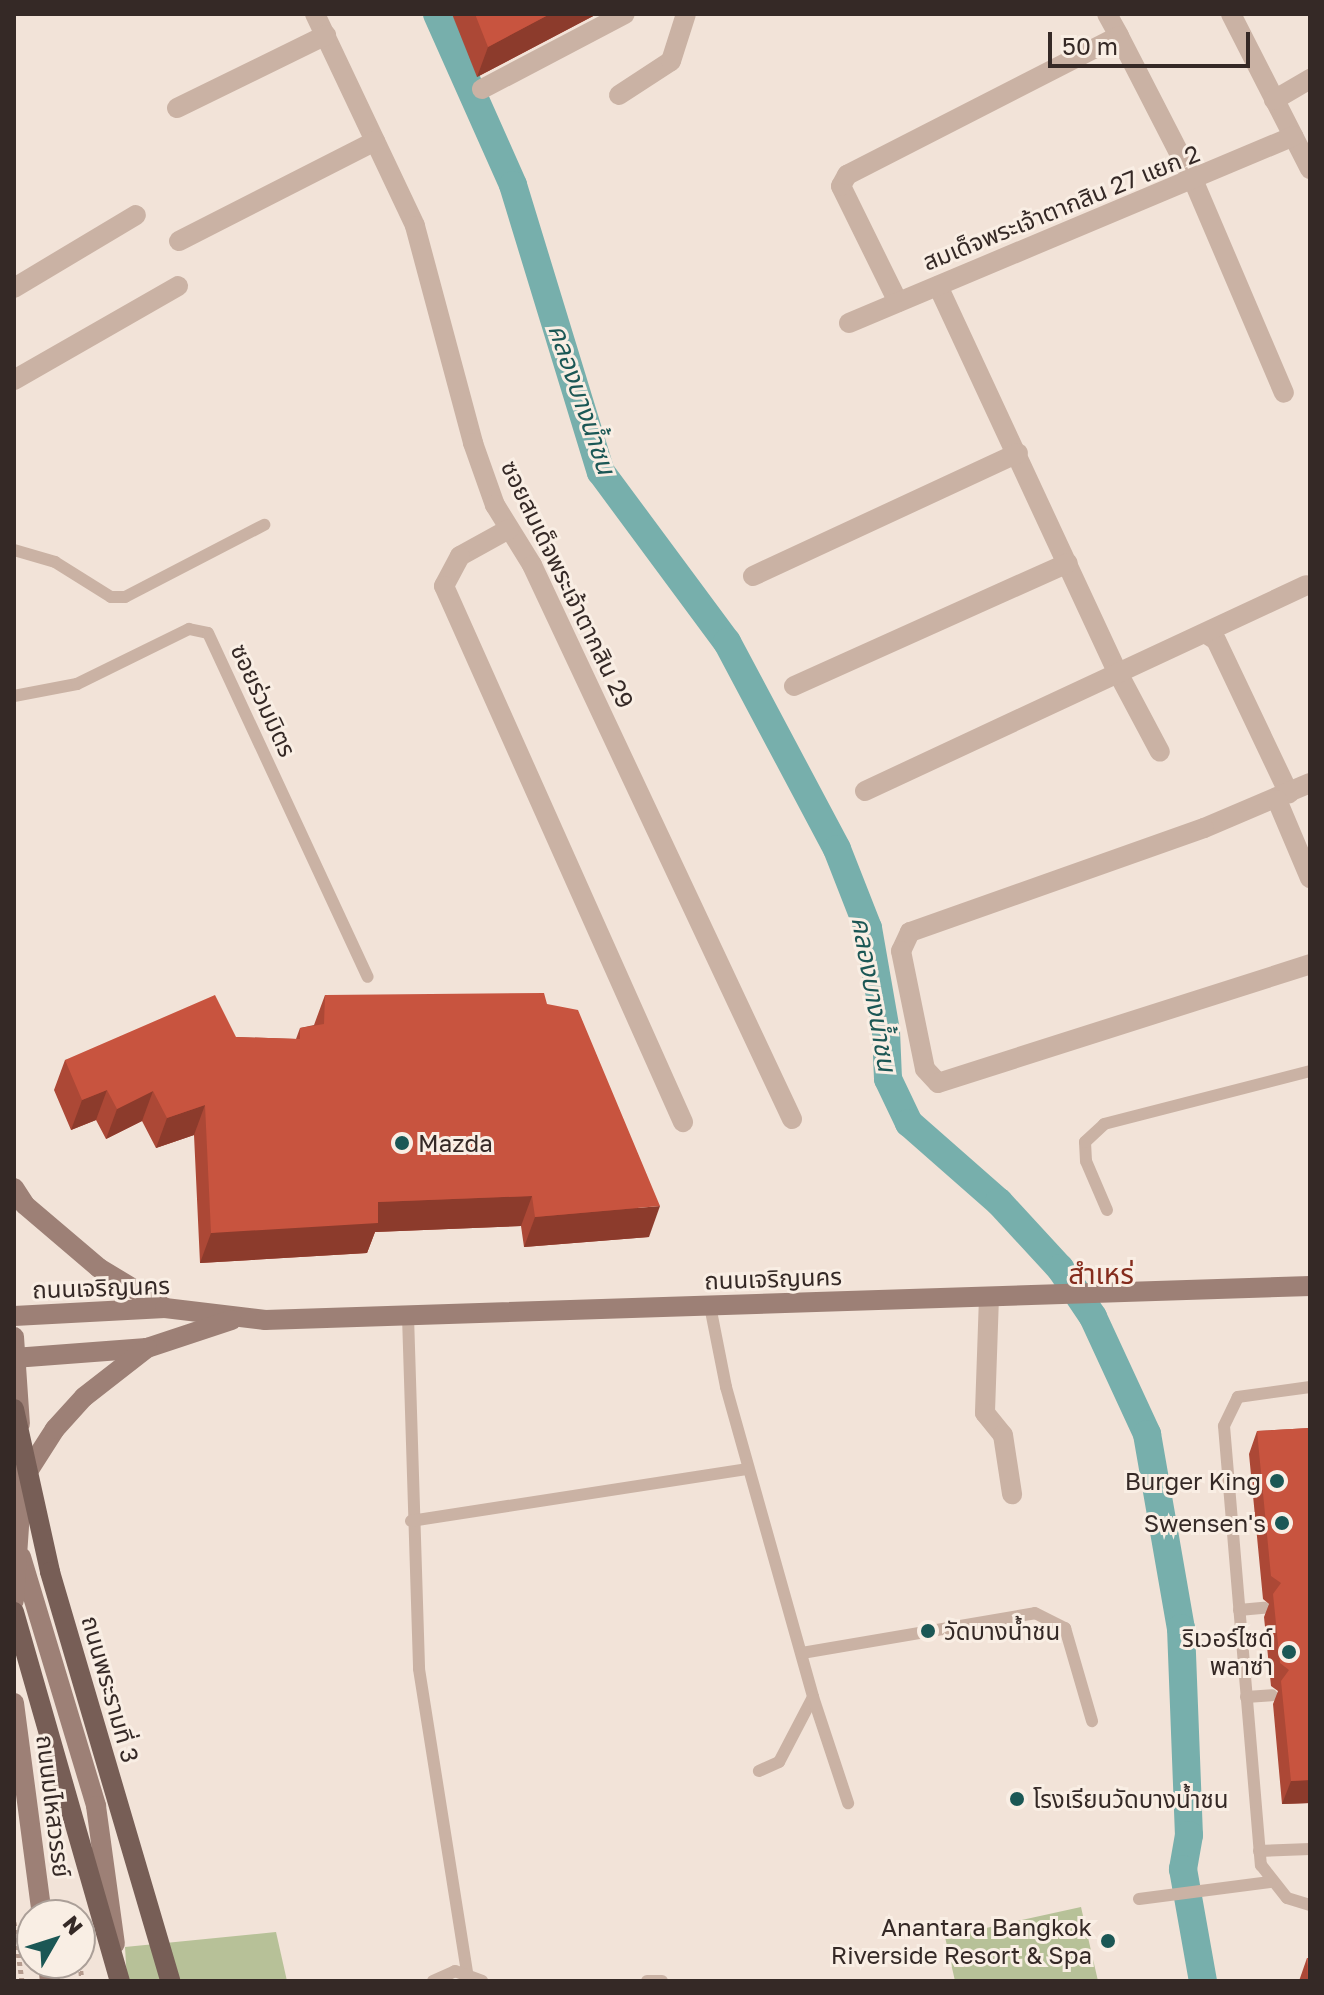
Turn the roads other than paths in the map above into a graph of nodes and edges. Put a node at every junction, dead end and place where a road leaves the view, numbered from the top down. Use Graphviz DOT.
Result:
graph roads {
  1 [pos="315,14"];
  2 [pos="625,14"];
  3 [pos="686,14"];
  4 [pos="1107,14"];
  5 [pos="1231,14"];
  6 [pos="326,35"];
  7 [pos="1119,36"];
  8 [pos="1310,79"];
  9 [pos="482,89"];
  10 [pos="619,95"];
  11 [pos="1274,100"];
  12 [pos="177,108"];
  13 [pos="1293,136"];
  14 [pos="375,141"];
  15 [pos="1310,169"];
  16 [pos="1194,182"];
  17 [pos="136,215"];
  18 [pos="179,241"];
  19 [pos="178,286"];
  20 [pos="938,286"];
  21 [pos="14,288"];
  22 [pos="898,302"];
  23 [pos="849,323"];
  24 [pos="14,380"];
  25 [pos="1284,393"];
  26 [pos="1018,453"];
  27 [pos="264,525"];
  28 [pos="509,529"];
  29 [pos="14,550"];
  30 [pos="1068,563"];
  31 [pos="753,576"];
  32 [pos="1306,585"];
  33 [pos="1208,635"];
  34 [pos="1118,673"];
  35 [pos="794,686"];
  36 [pos="14,696"];
  37 [pos="1160,752"];
  38 [pos="1310,783"];
  39 [pos="865,791"];
  40 [pos="1283,797"];
  41 [pos="1310,878"];
  42 [pos="1310,964"];
  43 [pos="368,977"];
  44 [pos="1310,1071"];
  45 [pos="792,1119"];
  46 [pos="683,1122"];
  47 [pos="14,1188"];
  48 [pos="1107,1210"];
  49 [pos="1310,1286"];
  50 [pos="998,1297"];
  51 [pos="710,1306"];
  52 [pos="165,1308"];
  53 [pos="14,1316"];
  54 [pos="408,1316"];
  55 [pos="238,1318"];
  56 [pos="14,1337"];
  57 [pos="147,1348"];
  58 [pos="14,1358"];
  59 [pos="1310,1387"];
  60 [pos="14,1409"];
  61 [pos="748,1469"];
  62 [pos="23,1479"];
  63 [pos="1012,1494"];
  64 [pos="411,1521"];
  65 [pos="21,1557"];
  66 [pos="14,1600"];
  67 [pos="1264,1608"];
  68 [pos="1239,1610"];
  69 [pos="14,1612"];
  70 [pos="802,1653"];
  71 [pos="1272,1695"];
  72 [pos="813,1697"];
  73 [pos="1246,1697"];
  74 [pos="14,1703"];
  75 [pos="1092,1721"];
  76 [pos="759,1771"];
  77 [pos="848,1803"];
  78 [pos="1310,1849"];
  79 [pos="1259,1851"];
  80 [pos="1270,1882"];
  81 [pos="40,1899"];
  82 [pos="1139,1899"];
  83 [pos="1310,1905"];
  84 [pos="467,1972"];
  85 [pos="118,1981"];
  86 [pos="170,1981"];
  87 [pos="433,1981"];
  88 [pos="482,1981"];
  89 [pos="647,1981"];
  90 [pos="662,1981"];
  1 -- 6 [label="street, ซอยสมเด็จพระเจ้าตากสิน 29"];
  2 -- 9 [label="street"];
  3 -- 10 [label="street"];
  4 -- 7 [label="street"];
  5 -- 11 [label="street"];
  6 -- 12 [label="street"];
  6 -- 14 [label="street, ซอยสมเด็จพระเจ้าตากสิน 29"];
  7 -- 16 [label="street"];
  7 -- 22 [label="street"];
  8 -- 11 [label="street"];
  11 -- 13 [label="street"];
  13 -- 15 [label="street"];
  13 -- 16 [label="street, สมเด็จพระเจ้าตากสิน 27 แยก 2"];
  14 -- 18 [label="street"];
  14 -- 28 [label="street, ซอยสมเด็จพระเจ้าตากสิน 29"];
  16 -- 20 [label="street, สมเด็จพระเจ้าตากสิน 27 แยก 2"];
  16 -- 25 [label="street"];
  17 -- 21 [label="street"];
  19 -- 24 [label="street"];
  20 -- 22 [label="street, สมเด็จพระเจ้าตากสิน 27 แยก 2"];
  20 -- 26 [label="street"];
  22 -- 23 [label="street, สมเด็จพระเจ้าตากสิน 27 แยก 2"];
  26 -- 30 [label="street"];
  26 -- 31 [label="street"];
  27 -- 29 [label="lane"];
  28 -- 45 [label="street, ซอยสมเด็จพระเจ้าตากสิน 29"];
  28 -- 46 [label="street"];
  30 -- 34 [label="street"];
  30 -- 35 [label="street"];
  32 -- 33 [label="street"];
  33 -- 34 [label="street"];
  33 -- 40 [label="street"];
  34 -- 37 [label="street"];
  34 -- 39 [label="street"];
  36 -- 43 [label="lane, ซอยร่วมมิตร"];
  38 -- 40 [label="street"];
  40 -- 41 [label="street"];
  40 -- 42 [label="street"];
  44 -- 48 [label="lane"];
  47 -- 52 [label="main road"];
  49 -- 50 [label="main road, ถนนเจริญนคร"];
  50 -- 51 [label="main road, ถนนเจริญนคร"];
  50 -- 63 [label="street"];
  51 -- 54 [label="main road, ถนนเจริญนคร"];
  51 -- 61 [label="lane"];
  52 -- 53 [label="main road, ถนนเจริญนคร"];
  52 -- 55 [label="main road, ถนนเจริญนคร"];
  54 -- 55 [label="main road, ถนนเจริญนคร"];
  54 -- 64 [label="lane"];
  55 -- 57 [label="main road, ถนนเจริญนคร"];
  56 -- 58 [label="main road"];
  57 -- 58 [label="main road, ถนนเจริญนคร"];
  57 -- 62 [label="main road"];
  58 -- 62 [label="main road"];
  59 -- 68 [label="lane"];
  60 -- 86 [label="main road, ถนนพระรามที่ 3, bridge"];
  61 -- 64 [label="lane"];
  61 -- 70 [label="lane"];
  62 -- 65 [label="main road"];
  64 -- 84 [label="lane"];
  65 -- 66 [label="main road"];
  65 -- 85 [label="main road"];
  67 -- 68 [label="lane"];
  68 -- 73 [label="lane"];
  69 -- 85 [label="main road, bridge"];
  70 -- 72 [label="lane"];
  70 -- 75 [label="lane"];
  71 -- 73 [label="lane"];
  72 -- 76 [label="lane"];
  72 -- 77 [label="lane"];
  73 -- 79 [label="lane"];
  74 -- 81 [label="main road, ถนนมไหสวรรย์"];
  78 -- 79 [label="lane"];
  79 -- 80 [label="lane"];
  80 -- 82 [label="lane"];
  80 -- 83 [label="lane"];
  84 -- 87 [label="lane"];
  84 -- 88 [label="lane"];
  89 -- 90 [label="lane"];
}
